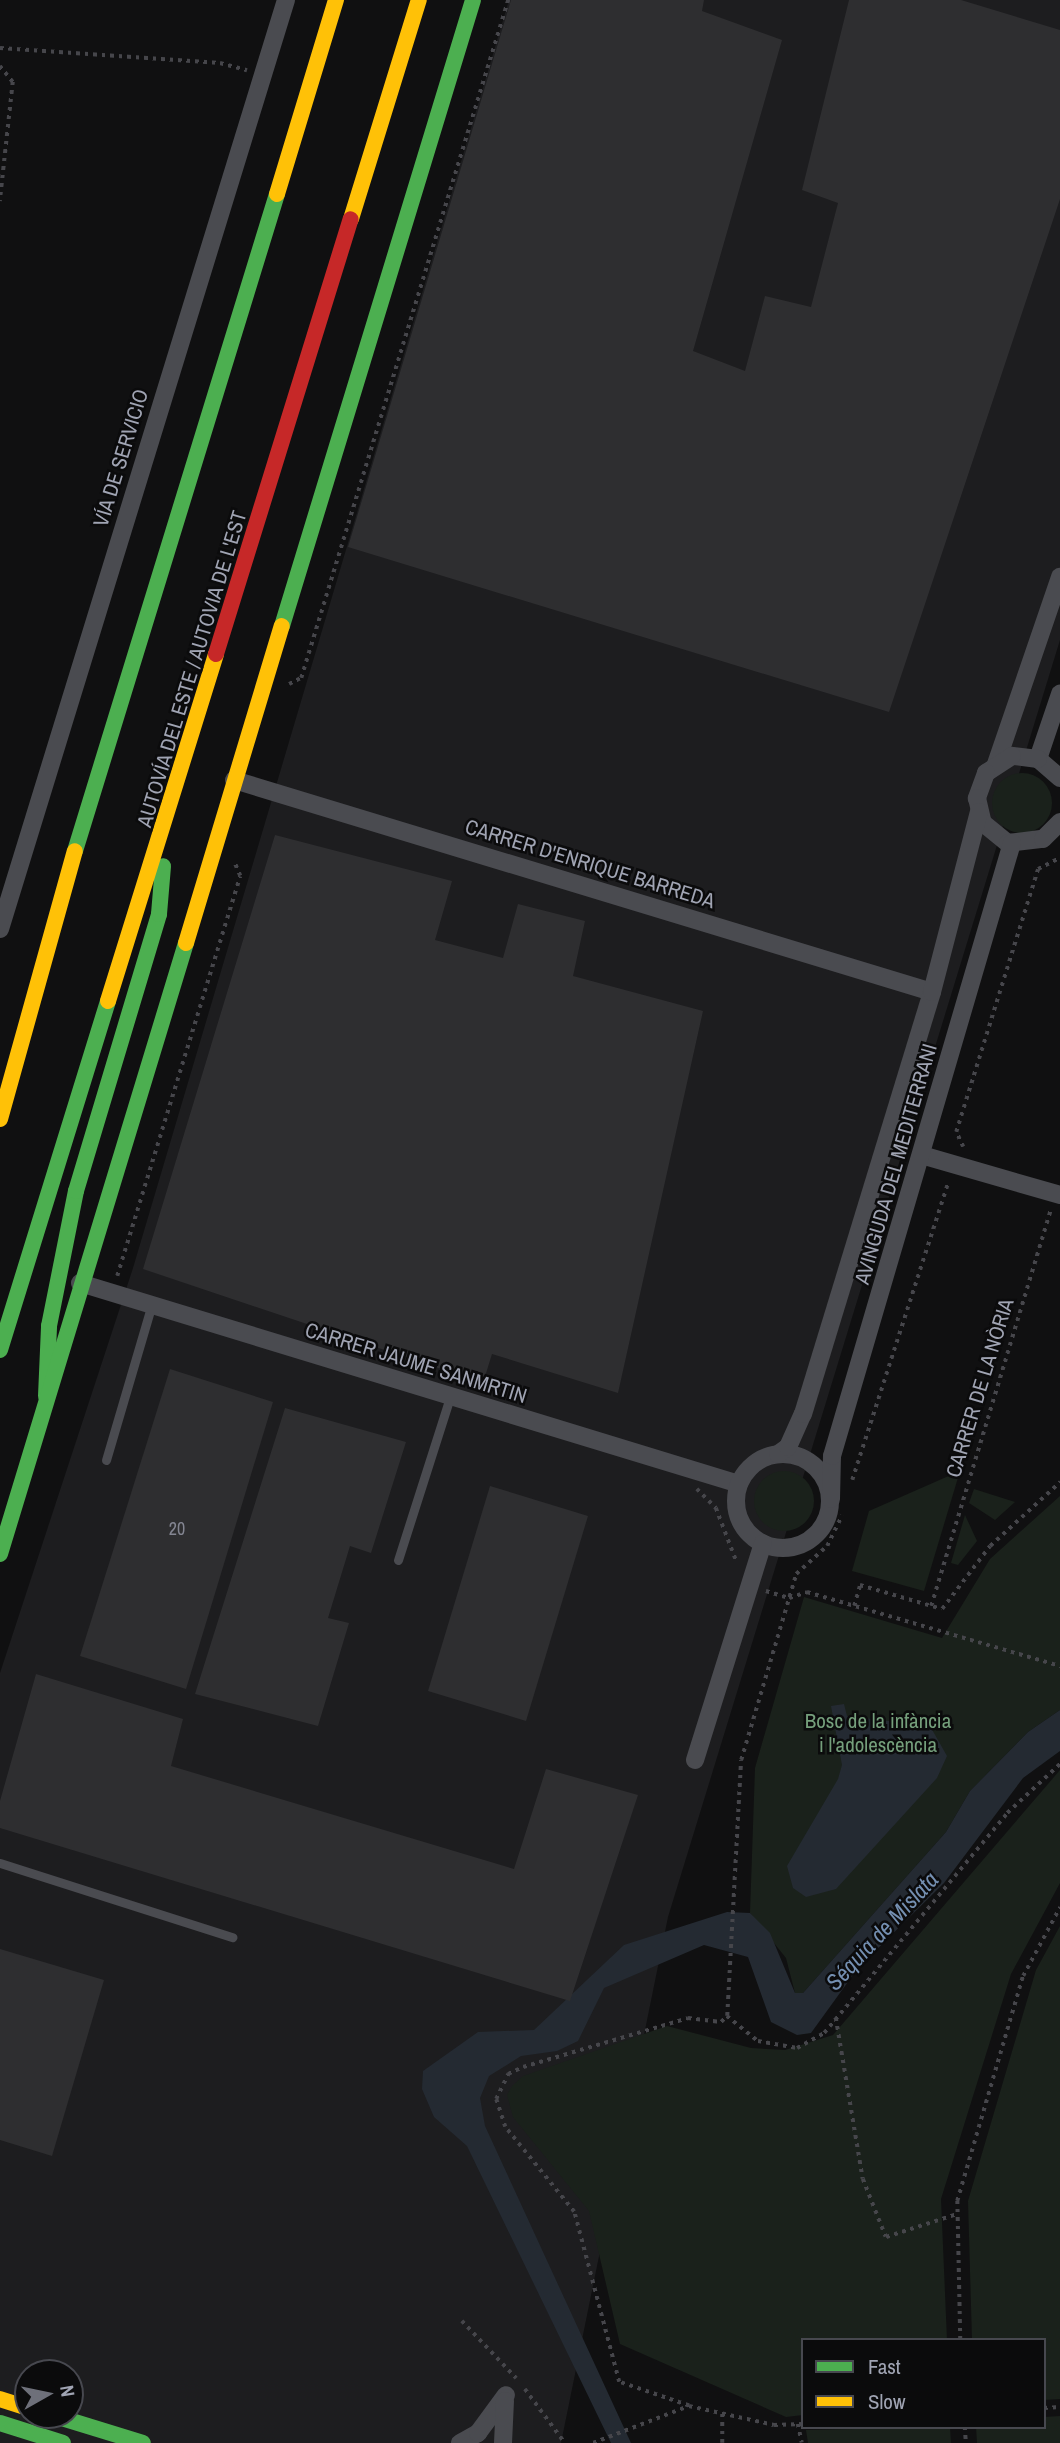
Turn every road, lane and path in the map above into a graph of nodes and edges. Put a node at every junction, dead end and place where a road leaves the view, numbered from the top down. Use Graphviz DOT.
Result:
graph roads {
  1 [pos="285,0"];
  2 [pos="336,0"];
  3 [pos="419,0"];
  4 [pos="473,0"];
  5 [pos="508,0"];
  6 [pos="0,48"];
  7 [pos="0,66"];
  8 [pos="262,74"];
  9 [pos="0,201"];
  10 [pos="1060,578"];
  11 [pos="1060,694"];
  12 [pos="286,696"];
  13 [pos="1038,759"];
  14 [pos="996,764"];
  15 [pos="1060,778"];
  16 [pos="234,780"];
  17 [pos="979,812"];
  18 [pos="1060,822"];
  19 [pos="167,824"];
  20 [pos="1012,843"];
  21 [pos="237,853"];
  22 [pos="1060,858"];
  23 [pos="0,929"];
  24 [pos="932,992"];
  25 [pos="19,1036"];
  26 [pos="0,1062"];
  27 [pos="0,1118"];
  28 [pos="925,1156"];
  29 [pos="958,1166"];
  30 [pos="1058,1195"];
  31 [pos="80,1283"];
  32 [pos="112,1292"];
  33 [pos="152,1304"];
  34 [pos="0,1349"];
  35 [pos="46,1396"];
  36 [pos="450,1397"];
  37 [pos="778,1454"];
  38 [pos="106,1460"];
  39 [pos="702,1474"];
  40 [pos="1060,1482"];
  41 [pos="739,1483"];
  42 [pos="849,1489"];
  43 [pos="836,1505"];
  44 [pos="763,1543"];
  45 [pos="0,1554"];
  46 [pos="398,1560"];
  47 [pos="750,1586"];
  48 [pos="789,1598"];
  49 [pos="854,1606"];
  50 [pos="931,1606"];
  51 [pos="1060,1666"];
  52 [pos="695,1760"];
  53 [pos="1060,1764"];
  54 [pos="0,1863"];
  55 [pos="1060,1908"];
  56 [pos="232,1937"];
  57 [pos="727,2016"];
  58 [pos="836,2018"];
  59 [pos="957,2214"];
  60 [pos="960,2338"];
  61 [pos="690,2406"];
  62 [pos="722,2413"];
  63 [pos="0,2423"];
  64 [pos="801,2424"];
  65 [pos="84,2425"];
  66 [pos="63,2443"];
  67 [pos="143,2443"];
  68 [pos="460,2443"];
  69 [pos="503,2443"];
  70 [pos="593,2443"];
  71 [pos="722,2443"];
  1 -- 8 [label="street, VÍA DE SERVICIO"];
  2 -- 25 [label="main road"];
  3 -- 19 [label="main road, AUTOVÍA DEL ESTE / AUTOVIA DE L'EST"];
  4 -- 16 [label="main road"];
  5 -- 12 [label="path"];
  6 -- 8 [label="path"];
  7 -- 9 [label="path"];
  8 -- 23 [label="street, VÍA DE SERVICIO"];
  10 -- 14 [label="street"];
  11 -- 13 [label="street"];
  13 -- 14 [label="street"];
  13 -- 15 [label="street"];
  14 -- 17 [label="street, AVINGUDA DEL MEDITERRANI"];
  16 -- 24 [label="street, CARRER D'ENRIQUE BARREDA"];
  16 -- 31 [label="main road"];
  17 -- 20 [label="street"];
  17 -- 24 [label="street, AVINGUDA DEL MEDITERRANI"];
  18 -- 20 [label="street"];
  19 -- 34 [label="main road, AUTOVÍA DEL ESTE / AUTOVIA DE L'EST"];
  19 -- 35 [label="main road"];
  20 -- 28 [label="street, AVINGUDA DEL MEDITERRANI"];
  21 -- 32 [label="path"];
  22 -- 29 [label="path"];
  24 -- 37 [label="street, AVINGUDA DEL MEDITERRANI"];
  25 -- 26 [label="main road"];
  25 -- 27 [label="main road"];
  28 -- 29 [label="street"];
  28 -- 43 [label="street, AVINGUDA DEL MEDITERRANI"];
  29 -- 30 [label="street"];
  29 -- 42 [label="path"];
  30 -- 50 [label="path, CARRER DE LA NÒRIA"];
  31 -- 32 [label="street, CARRER JAUME SANMRTIN"];
  31 -- 35 [label="main road"];
  32 -- 33 [label="street, CARRER JAUME SANMRTIN"];
  33 -- 36 [label="street, CARRER JAUME SANMRTIN"];
  33 -- 38 [label="lane"];
  35 -- 45 [label="main road"];
  36 -- 39 [label="street, CARRER JAUME SANMRTIN"];
  36 -- 46 [label="lane"];
  37 -- 41 [label="street"];
  37 -- 43 [label="street"];
  39 -- 41 [label="street, CARRER JAUME SANMRTIN"];
  39 -- 47 [label="path"];
  40 -- 50 [label="path"];
  41 -- 44 [label="street"];
  43 -- 44 [label="street"];
  43 -- 48 [label="path"];
  44 -- 47 [label="street"];
  47 -- 48 [label="path"];
  47 -- 52 [label="street"];
  48 -- 49 [label="path"];
  48 -- 57 [label="path"];
  49 -- 50 [label="path"];
  49 -- 51 [label="path"];
  53 -- 58 [label="path"];
  54 -- 56 [label="lane"];
  55 -- 59 [label="path"];
  57 -- 58 [label="path"];
  57 -- 61 [label="path"];
  58 -- 59 [label="path"];
  59 -- 60 [label="path"];
  61 -- 62 [label="path"];
  61 -- 70 [label="path"];
  62 -- 64 [label="path"];
  62 -- 71 [label="path"];
  63 -- 66 [label="main road"];
  65 -- 67 [label="main road"];
  68 -- 69 [label="street"];
}
